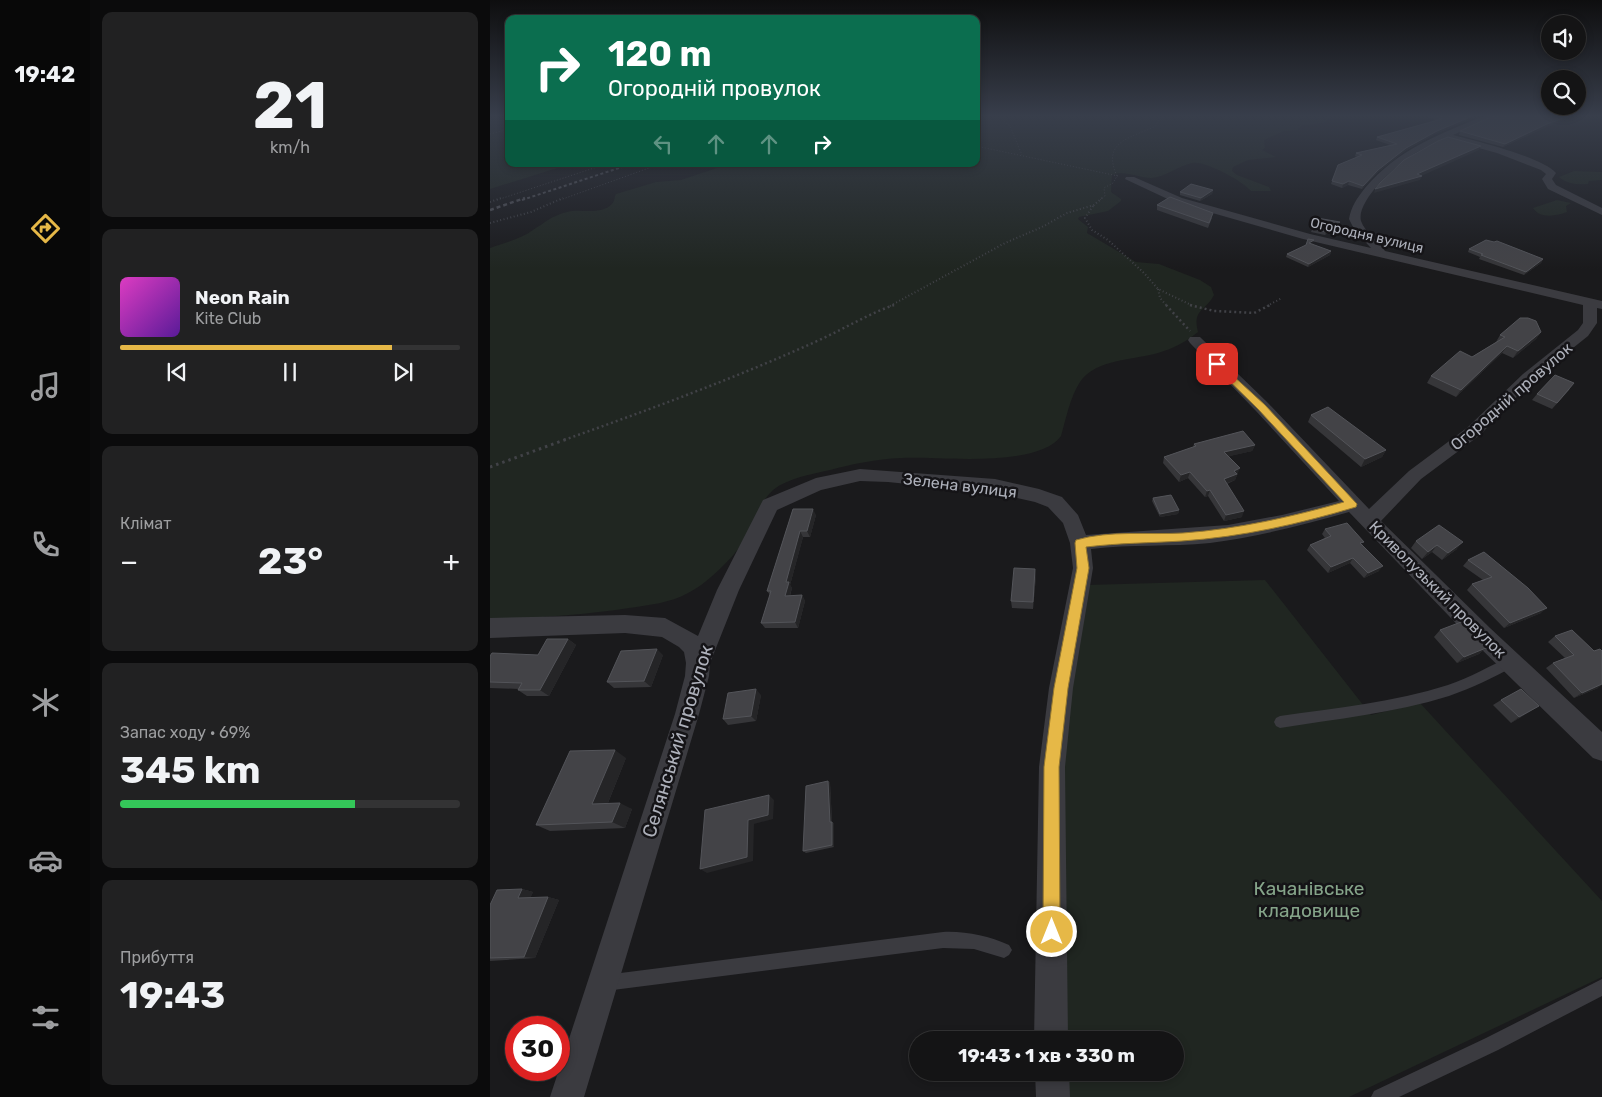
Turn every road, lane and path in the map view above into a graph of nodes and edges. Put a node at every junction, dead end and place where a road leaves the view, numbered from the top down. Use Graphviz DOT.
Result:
graph roads {
  1 [pos="1070,166"];
  2 [pos="1112,166"];
  3 [pos="1393,166"];
  4 [pos="1539,166"];
  5 [pos="597,167"];
  6 [pos="651,167"];
  7 [pos="1116,176"];
  8 [pos="1130,179"];
  9 [pos="490,202"];
  10 [pos="1094,205"];
  11 [pos="1602,212"];
  12 [pos="490,223"];
  13 [pos="1380,253"];
  14 [pos="1158,289"];
  15 [pos="1282,298"];
  16 [pos="1596,304"];
  17 [pos="1195,340"];
  18 [pos="490,467"];
  19 [pos="1352,504"];
  20 [pos="770,505"];
  21 [pos="1369,520"];
  22 [pos="1080,543"];
  23 [pos="490,628"];
  24 [pos="1511,662"];
  25 [pos="698,663"];
  26 [pos="1280,722"];
  27 [pos="1602,748"];
  28 [pos="1004,950"];
  29 [pos="602,984"];
  30 [pos="1602,988"];
  31 [pos="1052,1031"];
  32 [pos="1052,1081"];
  33 [pos="567,1097"];
  34 [pos="1052,1097"];
  35 [pos="1380,1097"];
  1 -- 7 [label="path"];
  2 -- 7 [label="path"];
  3 -- 13 [label="street"];
  4 -- 11 [label="street"];
  5 -- 9 [label="path"];
  6 -- 12 [label="path"];
  7 -- 8 [label="path"];
  7 -- 10 [label="path"];
  8 -- 13 [label="street, Огородня вулиця"];
  10 -- 14 [label="path"];
  10 -- 18 [label="path"];
  13 -- 16 [label="street, Огородня вулиця"];
  14 -- 15 [label="path"];
  14 -- 17 [label="path"];
  16 -- 21 [label="street, Огородній провулок"];
  17 -- 19 [label="street, Криволузький провулок"];
  19 -- 21 [label="street, Криволузький провулок"];
  19 -- 22 [label="street"];
  20 -- 22 [label="street, Зелена вулиця"];
  20 -- 25 [label="street, Селянський провулок"];
  21 -- 24 [label="street, Криволузький провулок"];
  22 -- 31 [label="street, Зелена вулиця"];
  23 -- 25 [label="street"];
  24 -- 26 [label="lane"];
  24 -- 27 [label="street, Криволузький провулок"];
  25 -- 29 [label="street, Селянський провулок"];
  28 -- 29 [label="lane"];
  29 -- 33 [label="street, Селянський провулок"];
  30 -- 35 [label="lane"];
  32 -- 34 [label="street"];
}
